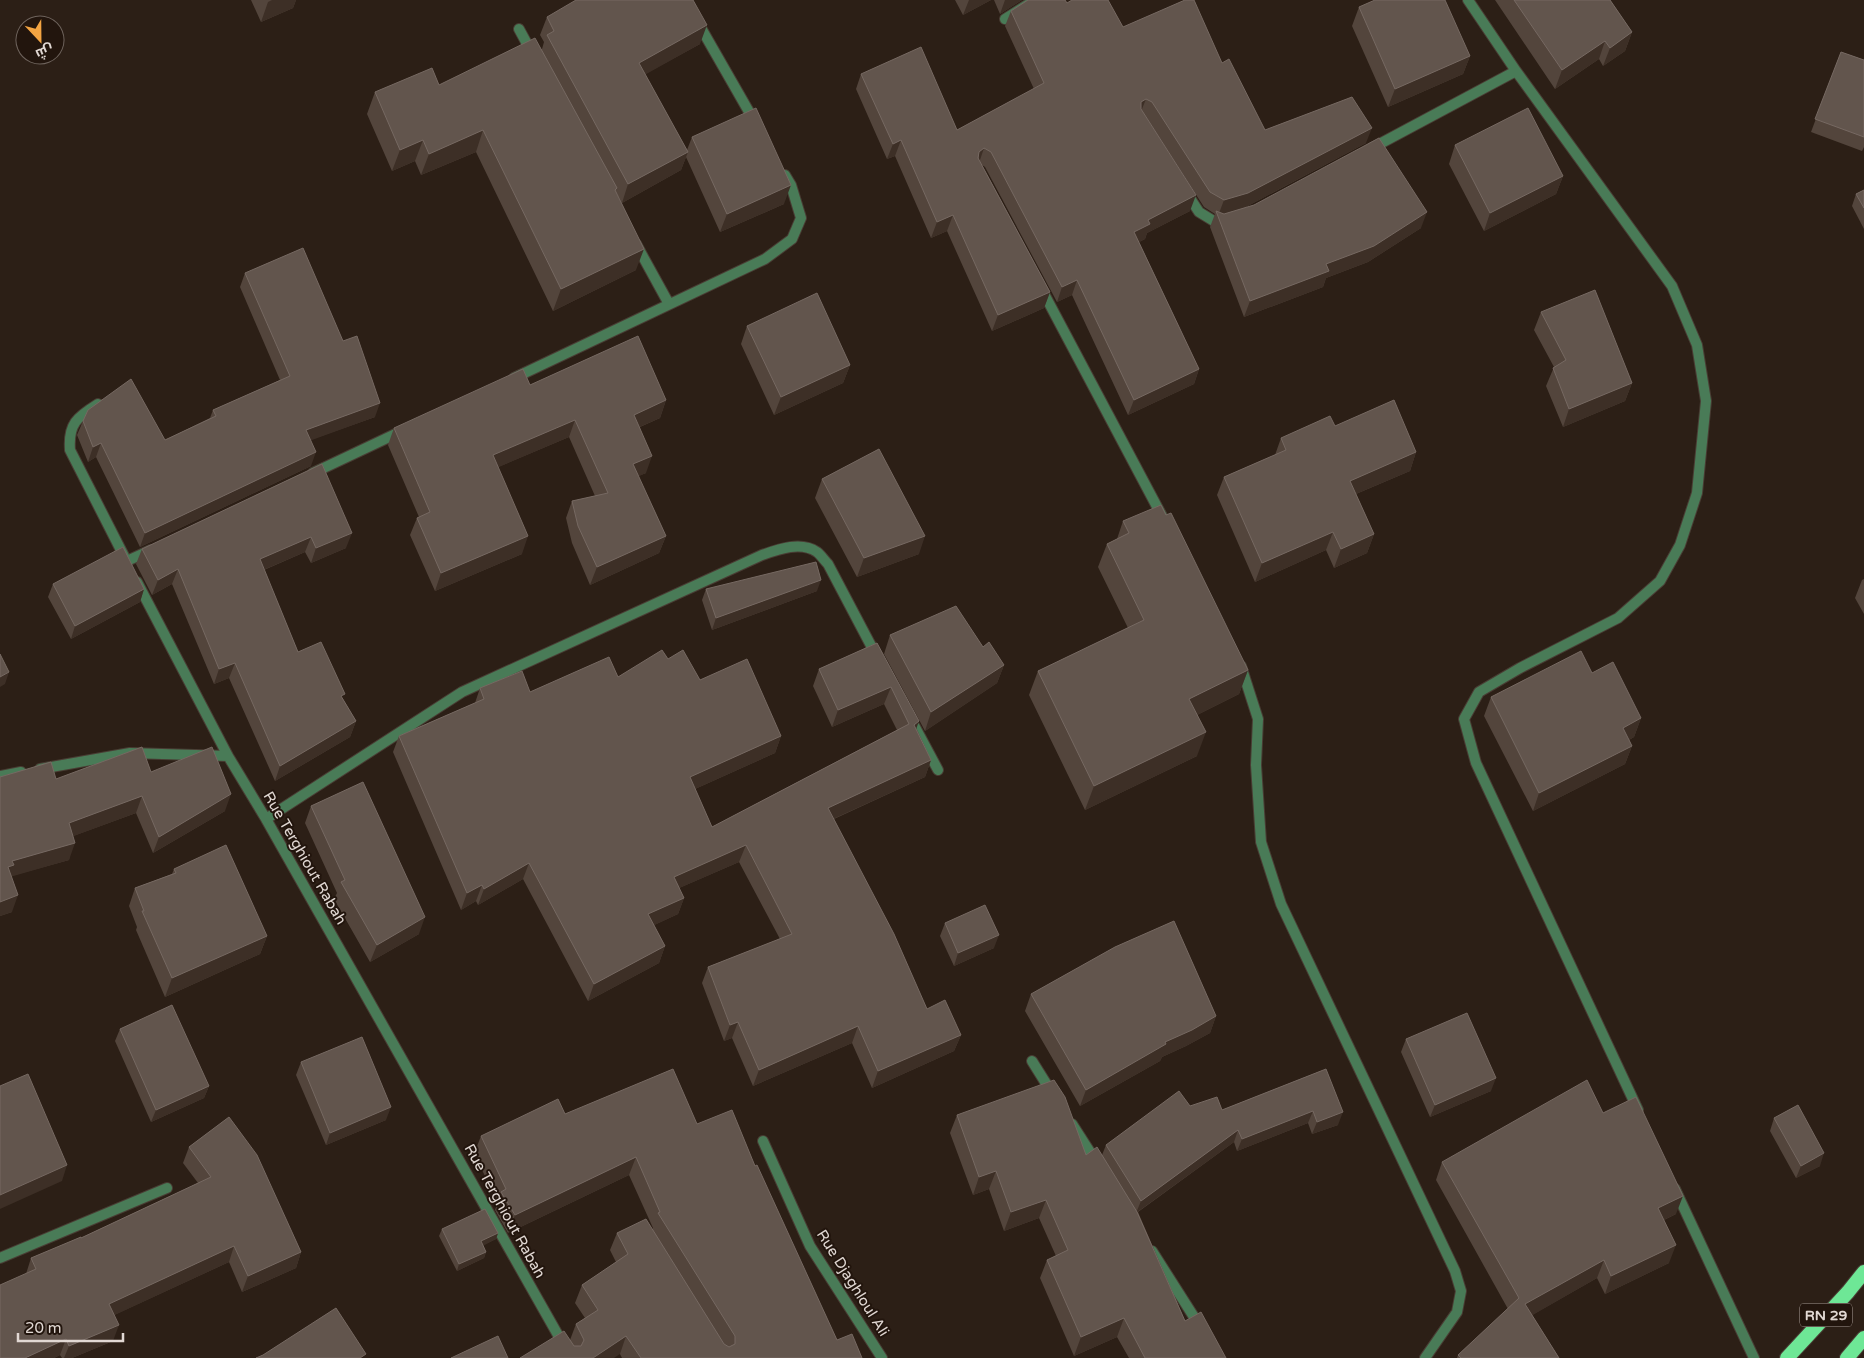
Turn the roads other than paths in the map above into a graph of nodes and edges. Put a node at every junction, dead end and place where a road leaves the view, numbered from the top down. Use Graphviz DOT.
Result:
graph roads {
  1 [pos="686,0"];
  2 [pos="1035,0"];
  3 [pos="1468,0"];
  4 [pos="1005,19"];
  5 [pos="519,29"];
  6 [pos="538,64"];
  7 [pos="1516,71"];
  8 [pos="762,135"];
  9 [pos="1359,155"];
  10 [pos="781,168"];
  11 [pos="1178,179"];
  12 [pos="1236,218"];
  13 [pos="631,236"];
  14 [pos="1035,275"];
  15 [pos="669,304"];
  16 [pos="509,380"];
  17 [pos="105,400"];
  18 [pos="411,427"];
  19 [pos="304,477"];
  20 [pos="1170,530"];
  21 [pos="162,545"];
  22 [pos="127,562"];
  23 [pos="1235,654"];
  24 [pos="883,667"];
  25 [pos="910,718"];
  26 [pos="228,756"];
  27 [pos="938,770"];
  28 [pos="0,776"];
  29 [pos="266,819"];
  30 [pos="1032,1061"];
  31 [pos="1058,1102"];
  32 [pos="1069,1119"];
  33 [pos="1644,1124"];
  34 [pos="763,1141"];
  35 [pos="1100,1168"];
  36 [pos="1670,1178"];
  37 [pos="167,1188"];
  38 [pos="1147,1243"];
  39 [pos="0,1258"];
  40 [pos="1864,1272"];
  41 [pos="1204,1333"];
  42 [pos="1864,1338"];
  43 [pos="571,1358"];
  44 [pos="882,1358"];
  45 [pos="1425,1358"];
  46 [pos="1754,1358"];
  47 [pos="1787,1358"];
  48 [pos="1847,1358"];
  1 -- 8 [label="street"];
  2 -- 4 [label="street"];
  3 -- 7 [label="street"];
  5 -- 6 [label="street"];
  7 -- 9 [label="street"];
  7 -- 33 [label="street"];
  10 -- 15 [label="street"];
  11 -- 12 [label="street"];
  13 -- 15 [label="street"];
  14 -- 20 [label="street"];
  15 -- 16 [label="street"];
  17 -- 22 [label="street, Rue Terghiout Rabah"];
  18 -- 19 [label="street"];
  21 -- 22 [label="street"];
  22 -- 26 [label="street, Rue Terghiout Rabah"];
  23 -- 45 [label="street"];
  24 -- 29 [label="street"];
  25 -- 27 [label="street"];
  26 -- 28 [label="street"];
  26 -- 29 [label="street, Rue Terghiout Rabah"];
  29 -- 43 [label="street, Rue Terghiout Rabah"];
  30 -- 31 [label="street"];
  32 -- 35 [label="street"];
  34 -- 44 [label="street, Rue Djaghloul Ali"];
  36 -- 46 [label="street"];
  37 -- 39 [label="street"];
  38 -- 41 [label="street"];
  40 -- 47 [label="highway, RN 29"];
  42 -- 48 [label="highway, RN 29"];
}
